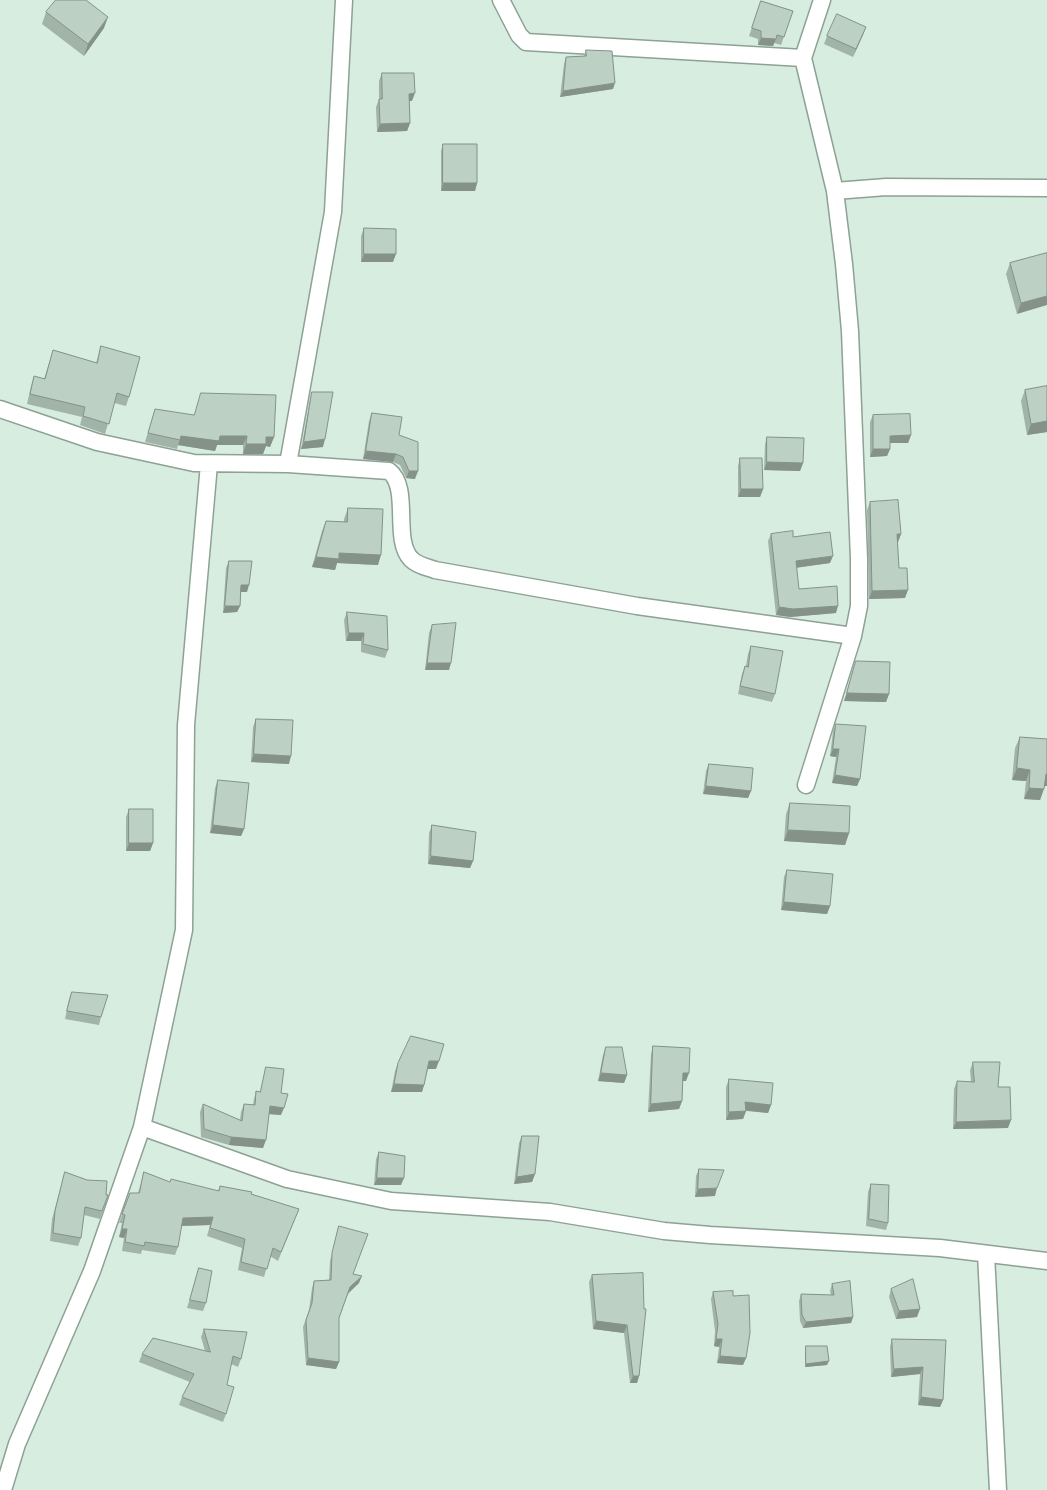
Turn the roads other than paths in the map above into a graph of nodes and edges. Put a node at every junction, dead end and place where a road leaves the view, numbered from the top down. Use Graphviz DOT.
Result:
graph roads {
  1 [pos="344,0"];
  2 [pos="501,0"];
  3 [pos="822,0"];
  4 [pos="803,58"];
  5 [pos="1047,188"];
  6 [pos="835,191"];
  7 [pos="0,409"];
  8 [pos="209,464"];
  9 [pos="288,464"];
  10 [pos="853,636"];
  11 [pos="806,785"];
  12 [pos="142,1127"];
  13 [pos="986,1254"];
  14 [pos="1047,1261"];
  15 [pos="3,1490"];
  16 [pos="998,1490"];
  1 -- 9 [label="street"];
  2 -- 4 [label="street"];
  3 -- 4 [label="street"];
  4 -- 6 [label="street"];
  5 -- 6 [label="street"];
  6 -- 10 [label="street"];
  7 -- 8 [label="street"];
  8 -- 9 [label="street"];
  8 -- 12 [label="street"];
  9 -- 10 [label="street"];
  10 -- 11 [label="street"];
  12 -- 13 [label="street"];
  12 -- 15 [label="street"];
  13 -- 14 [label="street"];
  13 -- 16 [label="street"];
}
